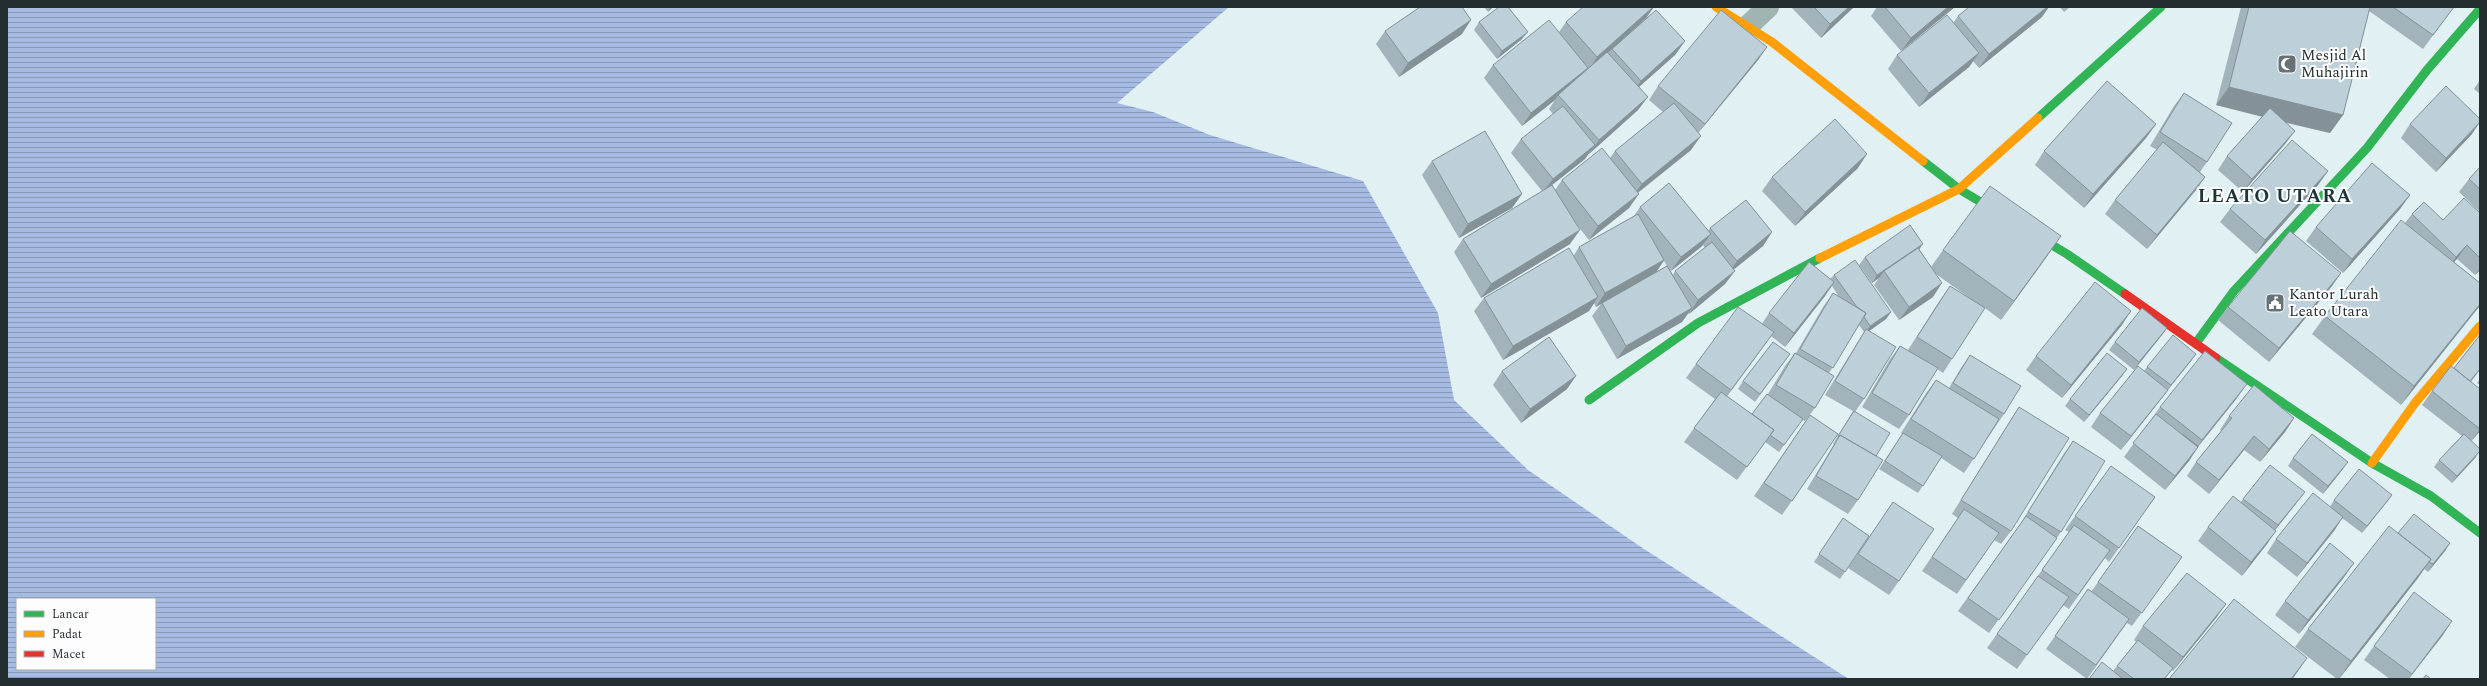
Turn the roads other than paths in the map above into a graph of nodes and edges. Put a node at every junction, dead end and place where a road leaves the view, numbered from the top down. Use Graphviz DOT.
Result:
graph roads {
  1 [pos="1716,7"];
  2 [pos="1768,7"];
  3 [pos="2161,7"];
  4 [pos="2480,9"];
  5 [pos="1748,26"];
  6 [pos="1959,189"];
  7 [pos="2480,326"];
  8 [pos="2196,343"];
  9 [pos="1590,400"];
  10 [pos="2372,463"];
  11 [pos="2480,533"];
  1 -- 5 [label="main road"];
  2 -- 5 [label="street"];
  3 -- 6 [label="main road"];
  4 -- 8 [label="main road"];
  5 -- 6 [label="main road"];
  6 -- 8 [label="main road"];
  6 -- 9 [label="main road"];
  7 -- 10 [label="main road"];
  8 -- 10 [label="main road"];
  10 -- 11 [label="main road"];
}
